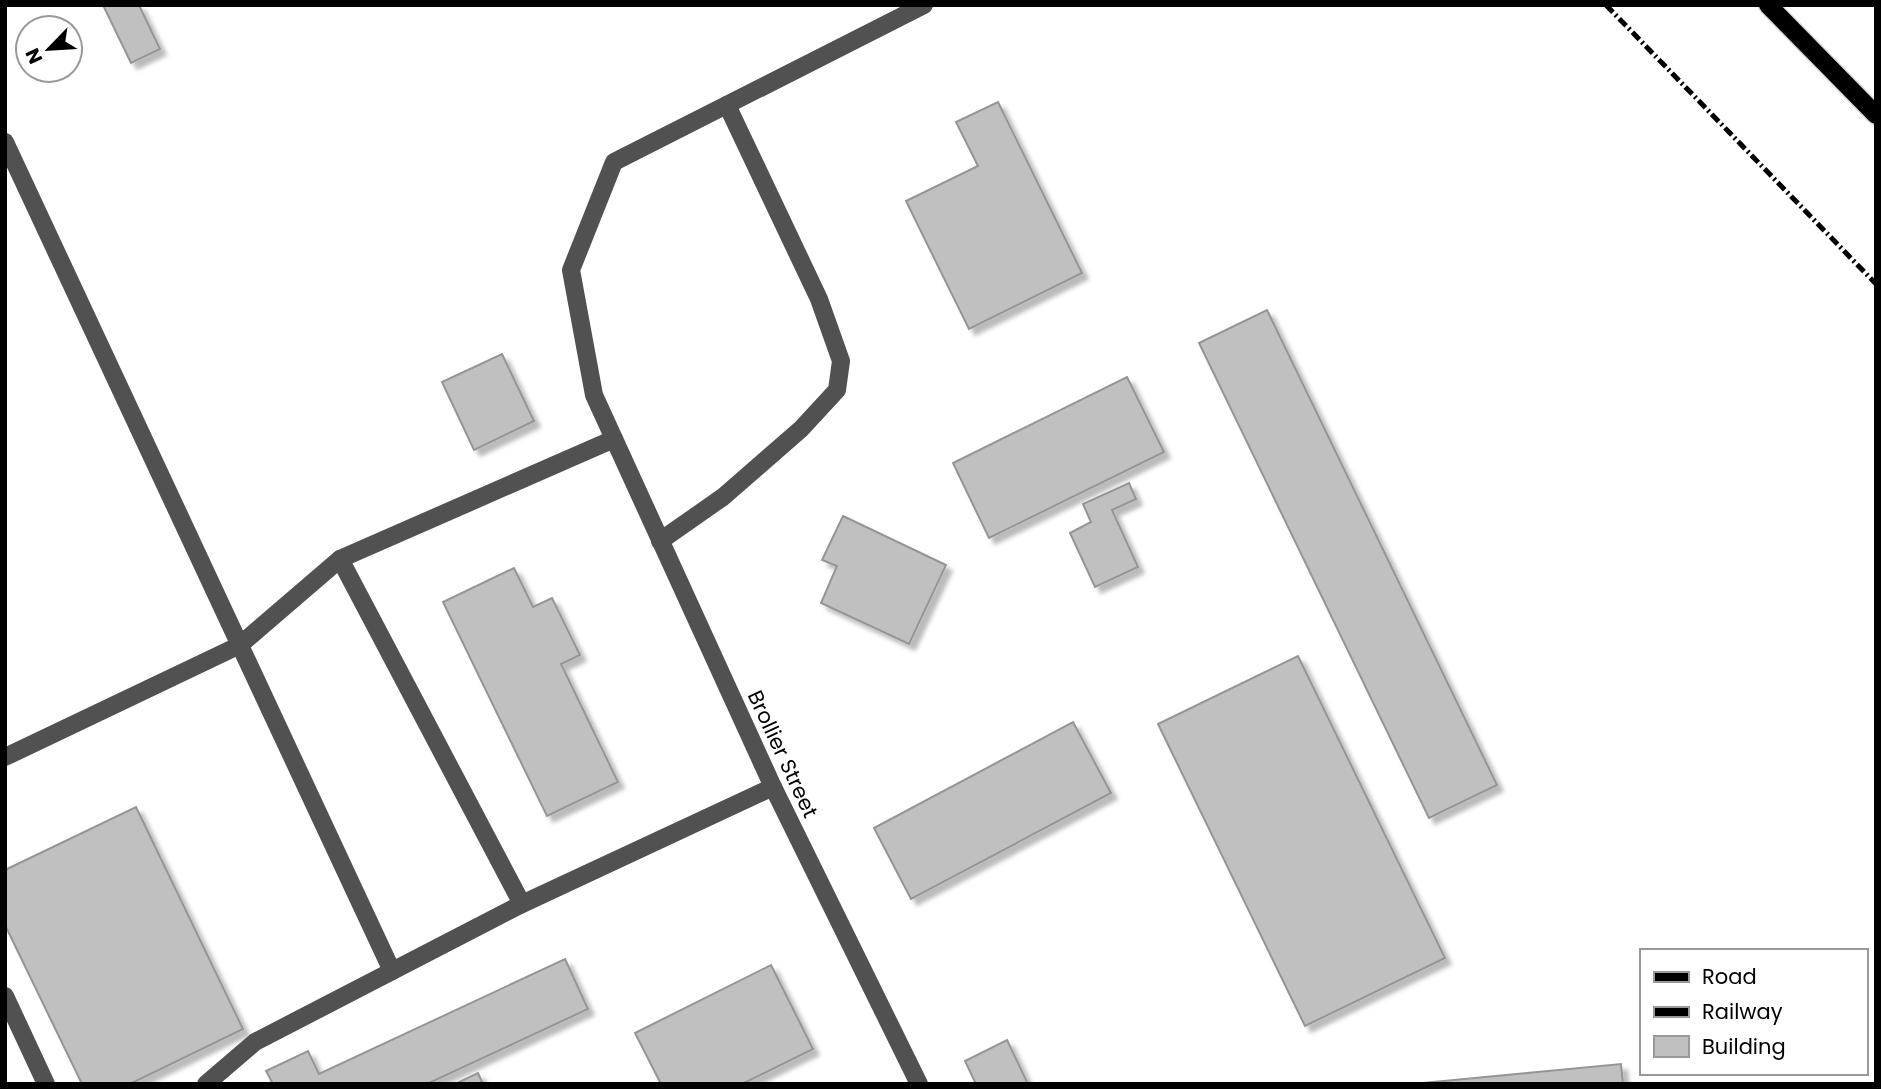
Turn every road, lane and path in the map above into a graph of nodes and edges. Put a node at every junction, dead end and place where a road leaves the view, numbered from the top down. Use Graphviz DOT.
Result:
graph roads {
  1 [pos="924,5"];
  2 [pos="1772,7"];
  3 [pos="727,105"];
  4 [pos="1876,115"];
  5 [pos="5,142"];
  6 [pos="614,439"];
  7 [pos="660,541"];
  8 [pos="340,559"];
  9 [pos="240,645"];
  10 [pos="5,757"];
  11 [pos="773,788"];
  12 [pos="522,904"];
  13 [pos="392,971"];
  14 [pos="5,996"];
  15 [pos="46,1084"];
  16 [pos="206,1084"];
  17 [pos="919,1084"];
  1 -- 3 [label="street, Brollier Street"];
  2 -- 4 [label="main road"];
  3 -- 6 [label="street, Brollier Street"];
  3 -- 7 [label="street"];
  5 -- 9 [label="street"];
  6 -- 7 [label="street, Brollier Street"];
  6 -- 8 [label="street"];
  7 -- 11 [label="street, Brollier Street"];
  8 -- 9 [label="street"];
  8 -- 12 [label="street"];
  9 -- 10 [label="street"];
  9 -- 13 [label="street"];
  11 -- 12 [label="street"];
  11 -- 17 [label="street, Brollier Street"];
  12 -- 13 [label="street"];
  13 -- 16 [label="street"];
  14 -- 15 [label="street"];
}
